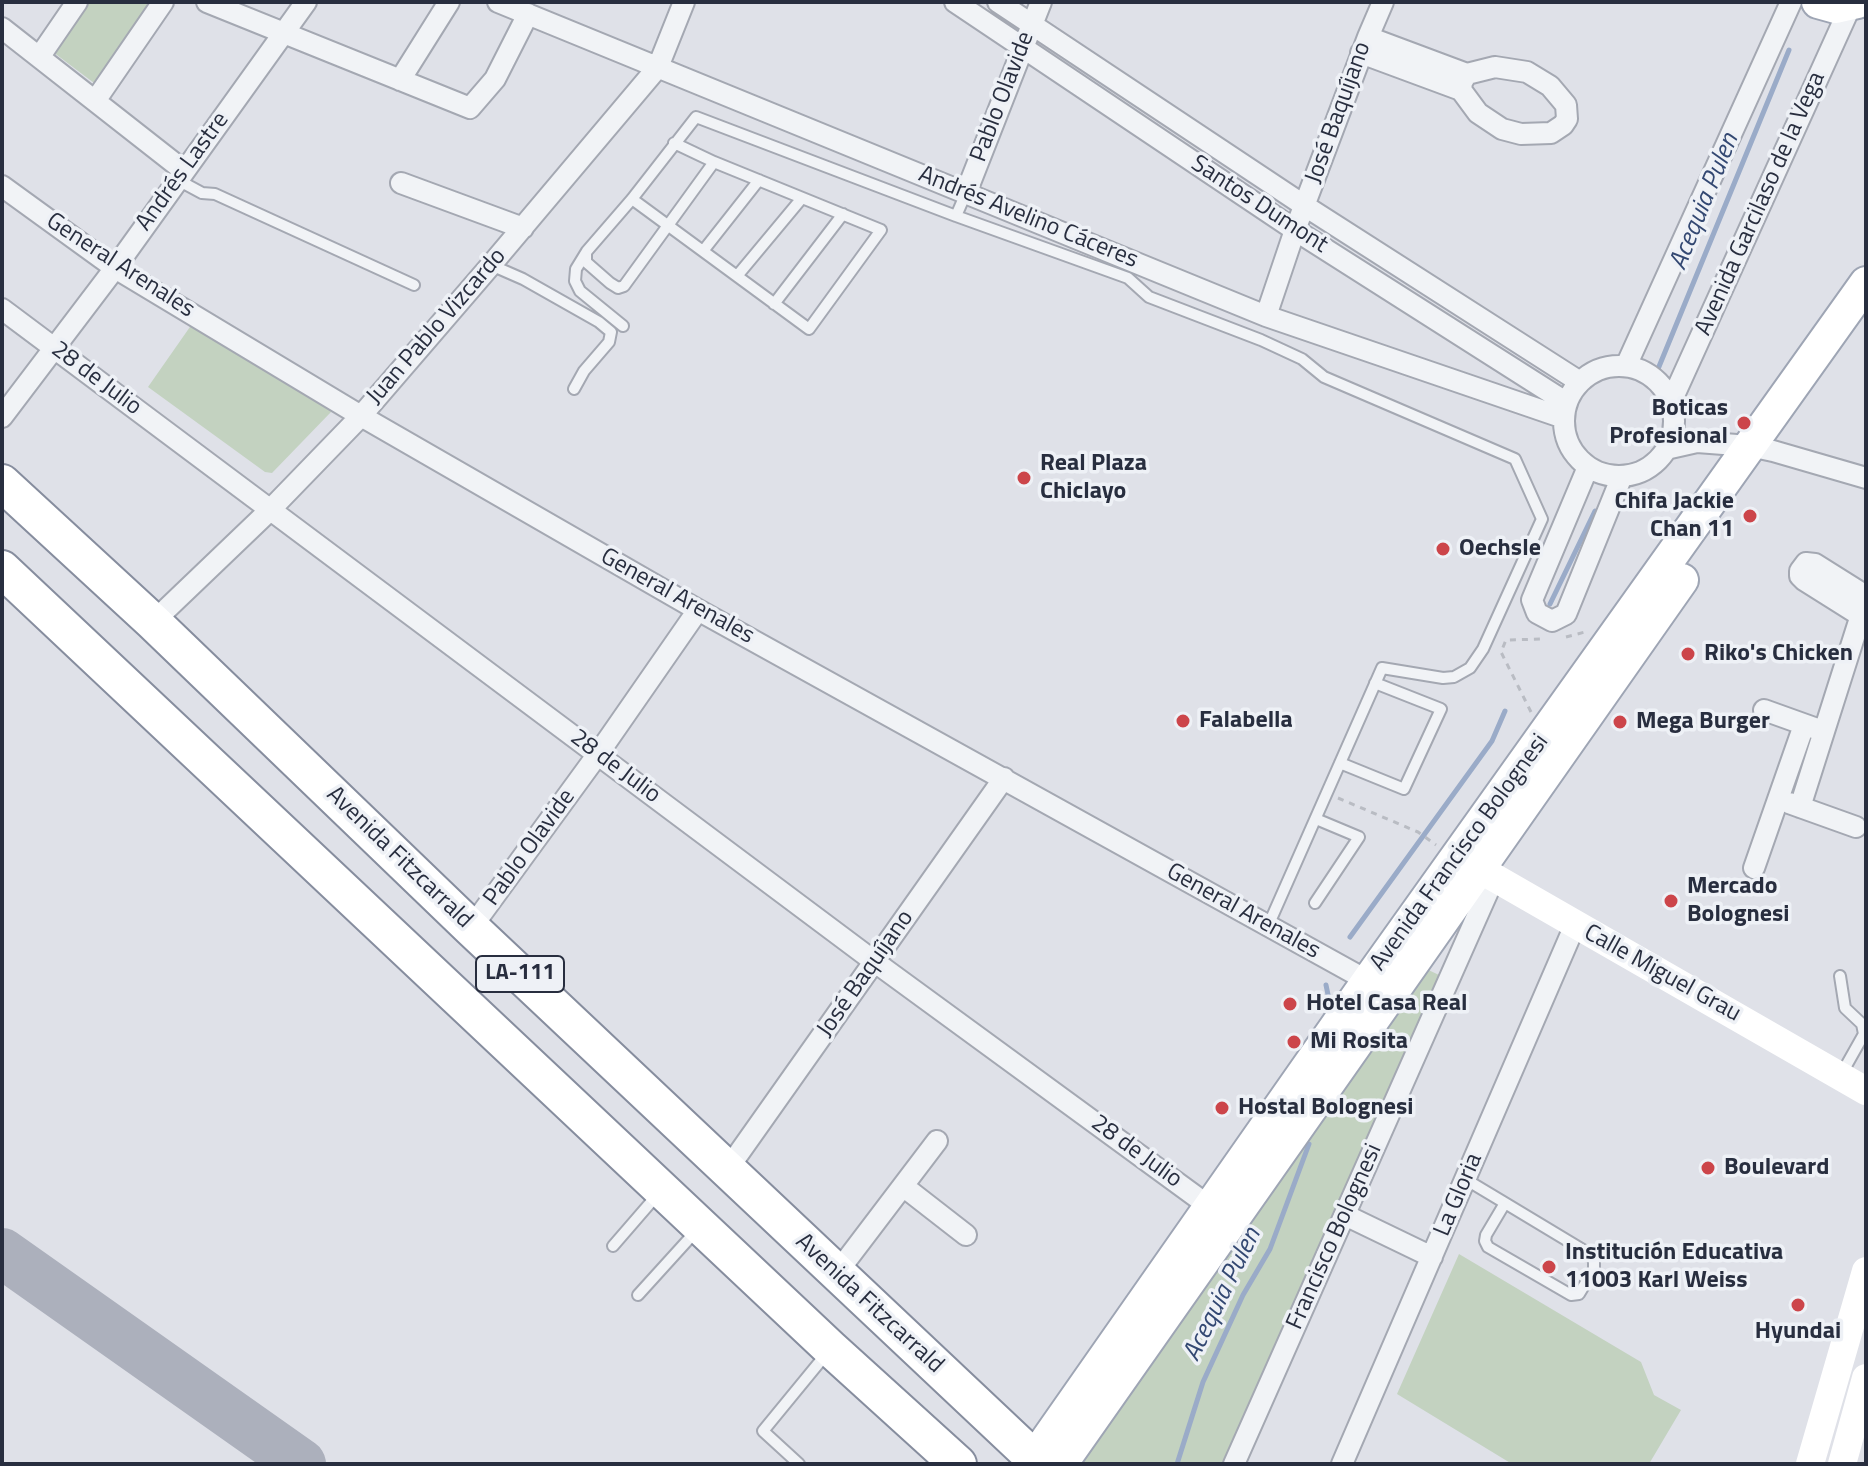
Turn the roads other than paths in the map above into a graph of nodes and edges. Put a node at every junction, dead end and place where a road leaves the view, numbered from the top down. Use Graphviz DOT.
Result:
graph roads {
  1 [pos="77,2"];
  2 [pos="163,2"];
  3 [pos="207,2"];
  4 [pos="306,2"];
  5 [pos="449,2"];
  6 [pos="498,2"];
  7 [pos="684,2"];
  8 [pos="955,2"];
  9 [pos="998,2"];
  10 [pos="1041,2"];
  11 [pos="1383,2"];
  12 [pos="1791,2"];
  13 [pos="1818,2"];
  14 [pos="1855,4"];
  15 [pos="528,14"];
  16 [pos="1032,24"];
  17 [pos="2,28"];
  18 [pos="286,32"];
  19 [pos="1364,45"];
  20 [pos="1022,48"];
  21 [pos="40,56"];
  22 [pos="658,67"];
  23 [pos="400,80"];
  24 [pos="1464,82"];
  25 [pos="95,101"];
  26 [pos="674,143"];
  27 [pos="714,162"];
  28 [pos="180,175"];
  29 [pos="759,180"];
  30 [pos="401,183"];
  31 [pos="2,186"];
  32 [pos="966,193"];
  33 [pos="802,198"];
  34 [pos="632,199"];
  35 [pos="1305,206"];
  36 [pos="843,214"];
  37 [pos="956,216"];
  38 [pos="668,225"];
  39 [pos="523,228"];
  40 [pos="1295,230"];
  41 [pos="587,251"];
  42 [pos="703,251"];
  43 [pos="491,265"];
  44 [pos="115,268"];
  45 [pos="737,276"];
  46 [pos="1866,283"];
  47 [pos="414,285"];
  48 [pos="774,304"];
  49 [pos="2,309"];
  50 [pos="1266,316"];
  51 [pos="1866,318"];
  52 [pos="623,326"];
  53 [pos="1261,340"];
  54 [pos="55,349"];
  55 [pos="1626,366"];
  56 [pos="1580,382"];
  57 [pos="574,389"];
  58 [pos="1671,402"];
  59 [pos="1565,411"];
  60 [pos="361,416"];
  61 [pos="2,417"];
  62 [pos="1674,424"];
  63 [pos="1762,448"];
  64 [pos="1666,449"];
  65 [pos="1588,467"];
  66 [pos="1622,476"];
  67 [pos="1866,478"];
  68 [pos="2,483"];
  69 [pos="269,511"];
  70 [pos="2,569"];
  71 [pos="698,610"];
  72 [pos="1864,610"];
  73 [pos="153,622"];
  74 [pos="1375,683"];
  75 [pos="1764,710"];
  76 [pos="1804,725"];
  77 [pos="1824,732"];
  78 [pos="598,754"];
  79 [pos="1340,763"];
  80 [pos="1004,778"];
  81 [pos="1778,799"];
  82 [pos="1800,807"];
  83 [pos="1316,819"];
  84 [pos="1856,827"];
  85 [pos="1477,868"];
  86 [pos="1754,868"];
  87 [pos="1315,903"];
  88 [pos="1575,925"];
  89 [pos="1268,926"];
  90 [pos="471,928"];
  91 [pos="875,962"];
  92 [pos="1840,976"];
  93 [pos="1368,981"];
  94 [pos="1841,1075"];
  95 [pos="1866,1091"];
  96 [pos="937,1141"];
  97 [pos="727,1170"];
  98 [pos="1465,1179"];
  99 [pos="903,1186"];
  100 [pos="662,1190"];
  101 [pos="1505,1203"];
  102 [pos="1220,1214"];
  103 [pos="1345,1215"];
  104 [pos="701,1226"];
  105 [pos="966,1235"];
  106 [pos="613,1246"];
  107 [pos="1432,1257"];
  108 [pos="1866,1271"];
  109 [pos="836,1274"];
  110 [pos="638,1295"];
  111 [pos="830,1348"];
  112 [pos="1866,1378"];
  113 [pos="1041,1463"];
  114 [pos="799,1464"];
  115 [pos="958,1464"];
  116 [pos="1234,1464"];
  117 [pos="1342,1464"];
  118 [pos="1810,1464"];
  119 [pos="1842,1464"];
  1 -- 21 [label="street"];
  2 -- 25 [label="street"];
  3 -- 18 [label="street"];
  4 -- 18 [label="street, Andrés Lastre"];
  5 -- 23 [label="street"];
  6 -- 15 [label="street, Andrés Avelino Cáceres"];
  7 -- 22 [label="street, Juan Pablo Vizcardo"];
  8 -- 20 [label="street, Santos Dumont"];
  9 -- 16 [label="street, Santos Dumont"];
  10 -- 16 [label="street, Pablo Olavide"];
  11 -- 19 [label="street, José Baquíjano"];
  12 -- 55 [label="street"];
  13 -- 14 [label="main road"];
  14 -- 58 [label="street, Avenida Garcilaso de la Vega"];
  15 -- 22 [label="street, Andrés Avelino Cáceres"];
  15 -- 23 [label="street"];
  16 -- 20 [label="street, Pablo Olavide"];
  16 -- 35 [label="street, Santos Dumont"];
  17 -- 21 [label="street"];
  18 -- 23 [label="street"];
  18 -- 28 [label="street, Andrés Lastre"];
  19 -- 24 [label="street"];
  19 -- 35 [label="street, José Baquíjano"];
  20 -- 32 [label="street, Pablo Olavide"];
  20 -- 40 [label="street, Santos Dumont"];
  21 -- 25 [label="street"];
  22 -- 32 [label="street, Andrés Avelino Cáceres"];
  22 -- 39 [label="street, Juan Pablo Vizcardo"];
  24 -- 24 [label="street"];
  25 -- 28 [label="street"];
  26 -- 27 [label="lane"];
  26 -- 34 [label="lane"];
  26 -- 37 [label="lane"];
  27 -- 29 [label="lane"];
  27 -- 38 [label="lane"];
  28 -- 44 [label="street, Andrés Lastre"];
  28 -- 47 [label="lane"];
  29 -- 33 [label="lane"];
  29 -- 42 [label="lane"];
  30 -- 39 [label="street"];
  31 -- 44 [label="street, General Arenales"];
  32 -- 37 [label="lane"];
  32 -- 50 [label="street, Andrés Avelino Cáceres"];
  33 -- 36 [label="lane"];
  33 -- 45 [label="lane"];
  34 -- 38 [label="lane"];
  34 -- 41 [label="lane"];
  35 -- 40 [label="street, José Baquíjano"];
  35 -- 56 [label="street, Santos Dumont"];
  36 -- 48 [label="lane"];
  36 -- 48 [label="lane"];
  37 -- 53 [label="lane"];
  38 -- 41 [label="lane"];
  38 -- 42 [label="lane"];
  39 -- 43 [label="street, Juan Pablo Vizcardo"];
  40 -- 50 [label="street, José Baquíjano"];
  40 -- 59 [label="street, Santos Dumont"];
  41 -- 52 [label="lane"];
  42 -- 45 [label="lane"];
  43 -- 57 [label="lane"];
  43 -- 60 [label="street, Juan Pablo Vizcardo"];
  44 -- 54 [label="street, Andrés Lastre"];
  44 -- 60 [label="street, General Arenales"];
  45 -- 48 [label="lane"];
  46 -- 63 [label="main road, Avenida Francisco Bolognesi"];
  49 -- 54 [label="street, 28 de Julio"];
  50 -- 53 [label="lane"];
  50 -- 59 [label="street, Andrés Avelino Cáceres"];
  51 -- 63 [label="main road, Avenida Francisco Bolognesi"];
  53 -- 74 [label="lane"];
  54 -- 61 [label="street, Andrés Lastre"];
  54 -- 69 [label="street, 28 de Julio"];
  55 -- 56 [label="street"];
  55 -- 58 [label="street"];
  56 -- 59 [label="street"];
  58 -- 62 [label="street"];
  59 -- 65 [label="street"];
  60 -- 69 [label="street, Juan Pablo Vizcardo"];
  60 -- 71 [label="street, General Arenales"];
  62 -- 63 [label="street"];
  62 -- 64 [label="street"];
  63 -- 64 [label="street"];
  63 -- 67 [label="street"];
  63 -- 85 [label="main road, Avenida Francisco Bolognesi"];
  63 -- 85 [label="main road, Avenida Francisco Bolognesi"];
  64 -- 66 [label="street"];
  65 -- 66 [label="street"];
  65 -- 66 [label="street"];
  68 -- 73 [label="highway, Avenida Fitzcarrald / LA-111"];
  69 -- 73 [label="street, Juan Pablo Vizcardo"];
  69 -- 78 [label="street, 28 de Julio"];
  70 -- 100 [label="highway, LA-111"];
  71 -- 78 [label="street, Pablo Olavide"];
  71 -- 80 [label="street, General Arenales"];
  72 -- 77 [label="street"];
  73 -- 90 [label="highway, Avenida Fitzcarrald / LA-111"];
  74 -- 79 [label="lane"];
  74 -- 79 [label="lane"];
  75 -- 76 [label="street"];
  76 -- 77 [label="street"];
  76 -- 81 [label="street"];
  77 -- 82 [label="street"];
  78 -- 90 [label="street, Pablo Olavide"];
  78 -- 91 [label="street, 28 de Julio"];
  79 -- 83 [label="lane"];
  80 -- 89 [label="street, General Arenales"];
  80 -- 91 [label="street, José Baquíjano"];
  81 -- 82 [label="street"];
  81 -- 86 [label="street"];
  82 -- 84 [label="street"];
  83 -- 87 [label="lane"];
  83 -- 89 [label="lane"];
  85 -- 88 [label="street, Calle Miguel Grau"];
  85 -- 93 [label="main road, Avenida Francisco Bolognesi"];
  85 -- 102 [label="main road, Avenida Francisco Bolognesi"];
  85 -- 103 [label="street, Francisco Bolognesi"];
  88 -- 94 [label="street, Calle Miguel Grau"];
  88 -- 98 [label="street, La Gloria"];
  89 -- 93 [label="street, General Arenales"];
  90 -- 97 [label="highway, Avenida Fitzcarrald / LA-111"];
  91 -- 97 [label="street, José Baquíjano"];
  91 -- 102 [label="street, 28 de Julio"];
  92 -- 94 [label="lane"];
  93 -- 102 [label="main road, Avenida Francisco Bolognesi"];
  94 -- 95 [label="street, Calle Miguel Grau"];
  96 -- 99 [label="street"];
  97 -- 109 [label="highway, Avenida Fitzcarrald / LA-111"];
  98 -- 101 [label="lane"];
  98 -- 107 [label="street, La Gloria"];
  99 -- 105 [label="street"];
  99 -- 109 [label="street"];
  100 -- 104 [label="highway, LA-111"];
  100 -- 106 [label="lane"];
  101 -- 101 [label="lane"];
  102 -- 113 [label="main road, Avenida Francisco Bolognesi"];
  103 -- 107 [label="street"];
  103 -- 116 [label="street, Francisco Bolognesi"];
  104 -- 110 [label="lane"];
  104 -- 111 [label="highway, LA-111"];
  107 -- 117 [label="street, La Gloria"];
  108 -- 118 [label="street"];
  109 -- 113 [label="highway, Avenida Fitzcarrald / LA-111"];
  111 -- 114 [label="lane"];
  111 -- 115 [label="highway, LA-111"];
  112 -- 119 [label="street"];
}
